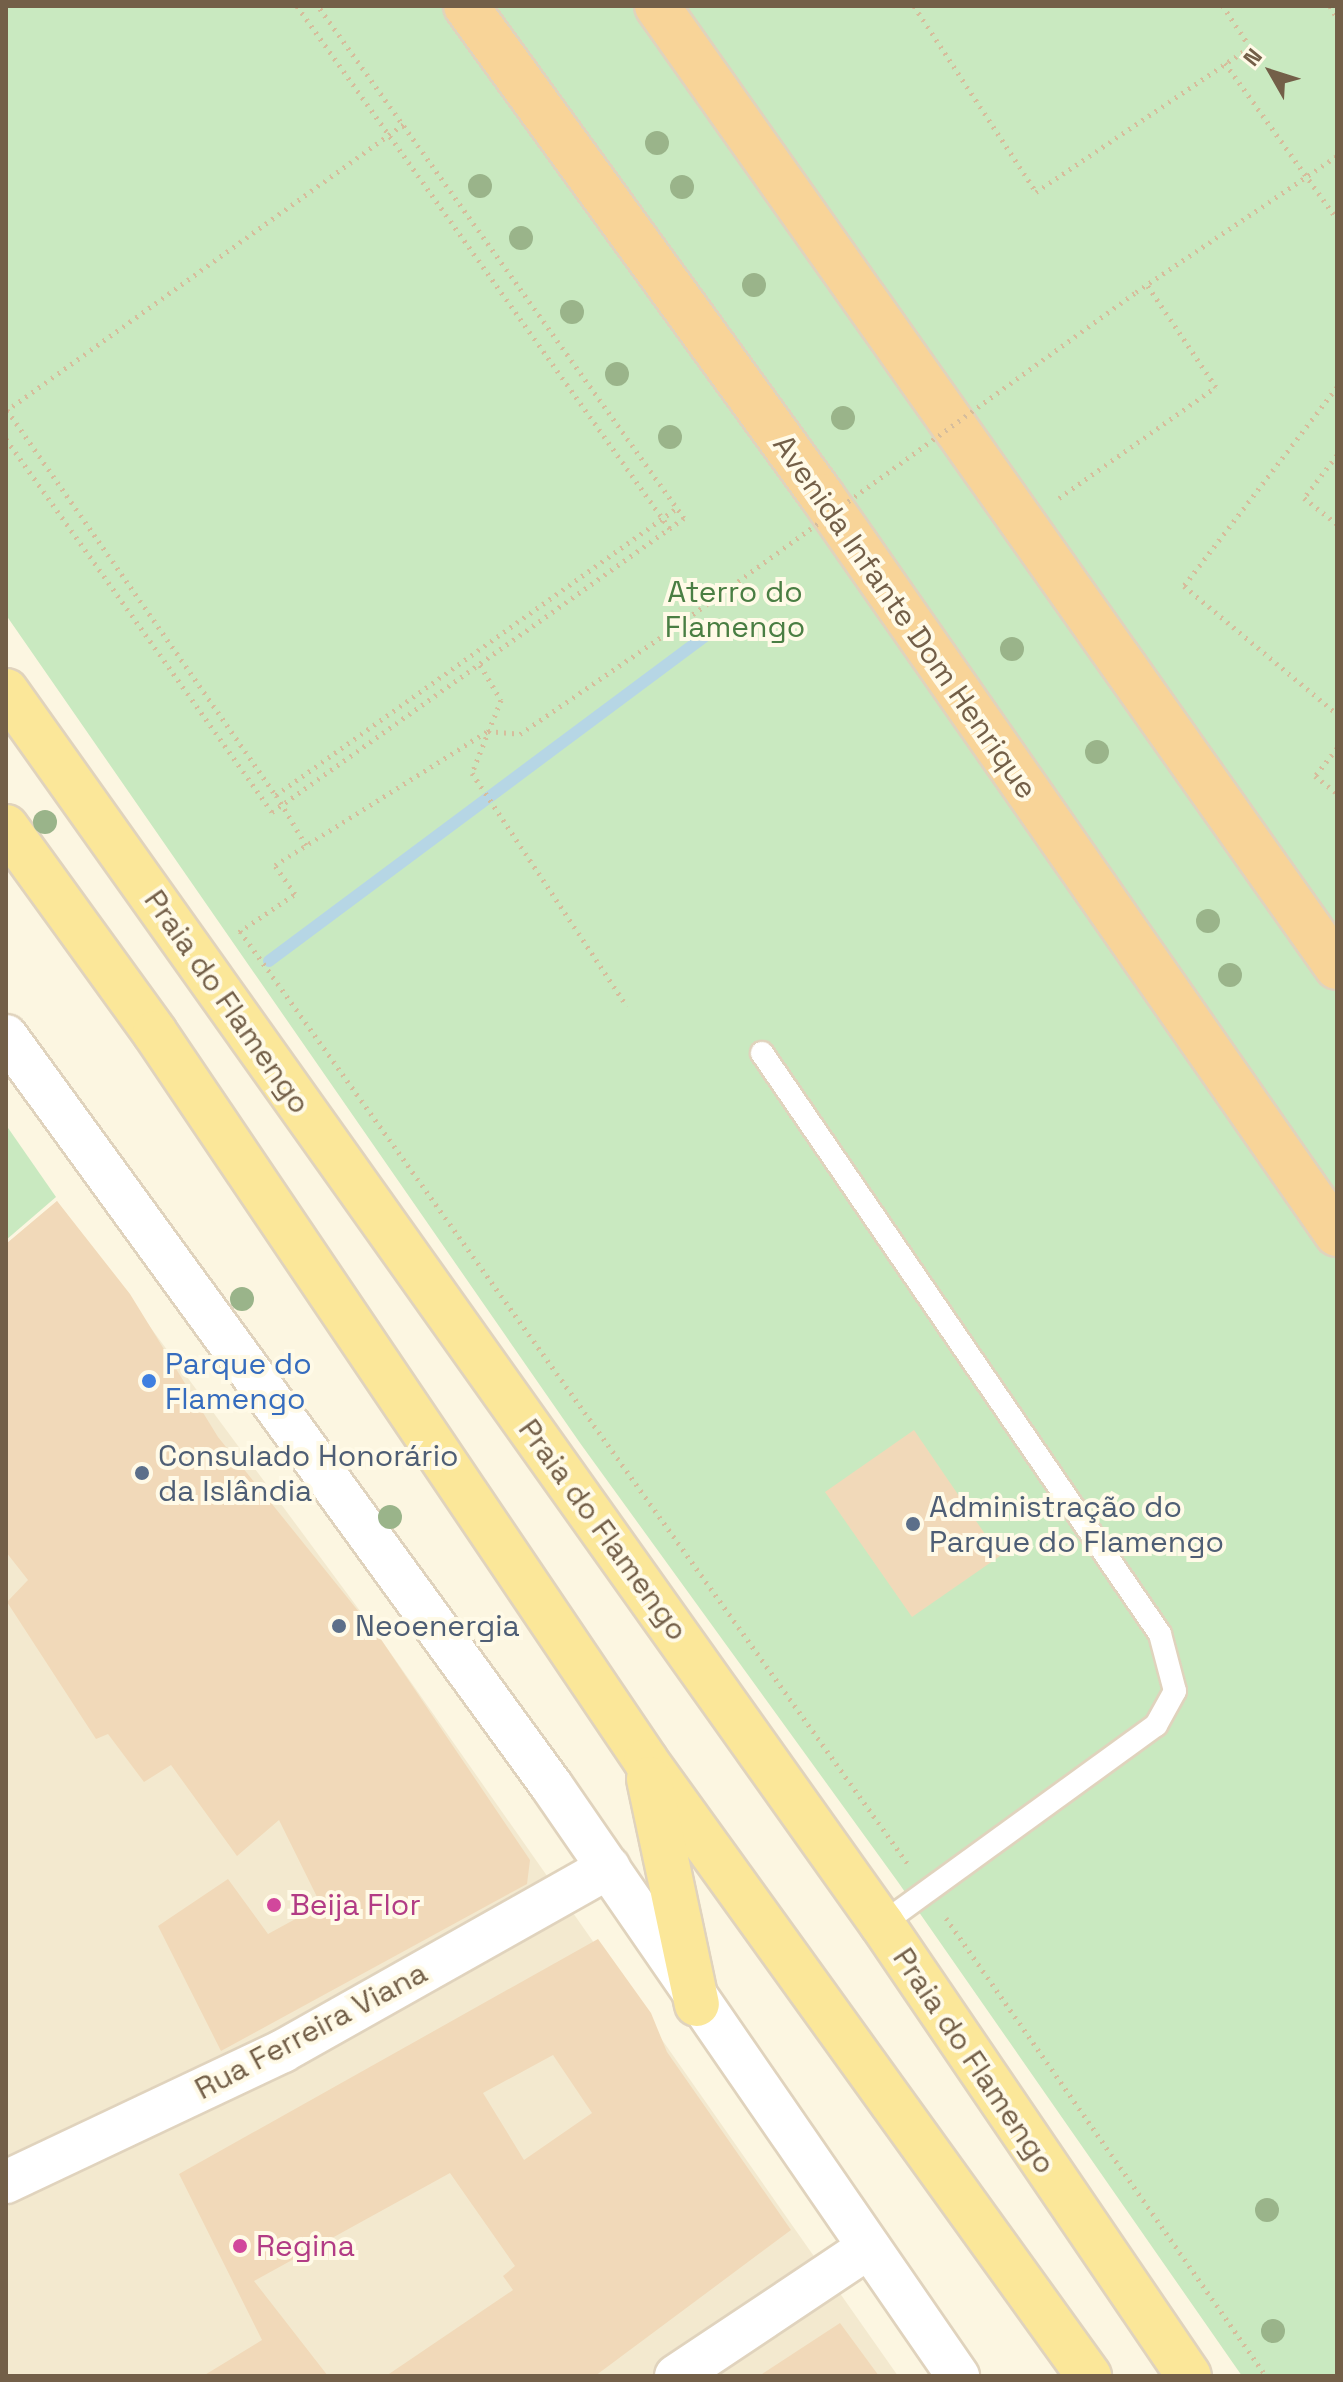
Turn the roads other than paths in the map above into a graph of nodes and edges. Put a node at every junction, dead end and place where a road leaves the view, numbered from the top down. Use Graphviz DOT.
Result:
graph roads {
  1 [pos="466,6"];
  2 [pos="657,6"];
  3 [pos="6,691"];
  4 [pos="6,827"];
  5 [pos="1337,967"];
  6 [pos="6,1036"];
  7 [pos="762,1053"];
  8 [pos="1337,1234"];
  9 [pos="646,1761"];
  10 [pos="609,1867"];
  11 [pos="882,1924"];
  12 [pos="697,2004"];
  13 [pos="6,2182"];
  14 [pos="868,2248"];
  15 [pos="676,2376"];
  16 [pos="958,2376"];
  17 [pos="1089,2376"];
  18 [pos="1189,2376"];
  1 -- 8 [label="highway, Avenida Infante Dom Henrique"];
  2 -- 5 [label="highway"];
  3 -- 11 [label="main road, Praia do Flamengo"];
  4 -- 9 [label="main road"];
  6 -- 10 [label="street"];
  7 -- 11 [label="lane"];
  9 -- 12 [label="main road"];
  9 -- 17 [label="main road"];
  10 -- 12 [label="street"];
  10 -- 13 [label="street, Rua Ferreira Viana"];
  11 -- 18 [label="main road, Praia do Flamengo"];
  12 -- 14 [label="street"];
  14 -- 15 [label="street"];
  14 -- 16 [label="street"];
}
